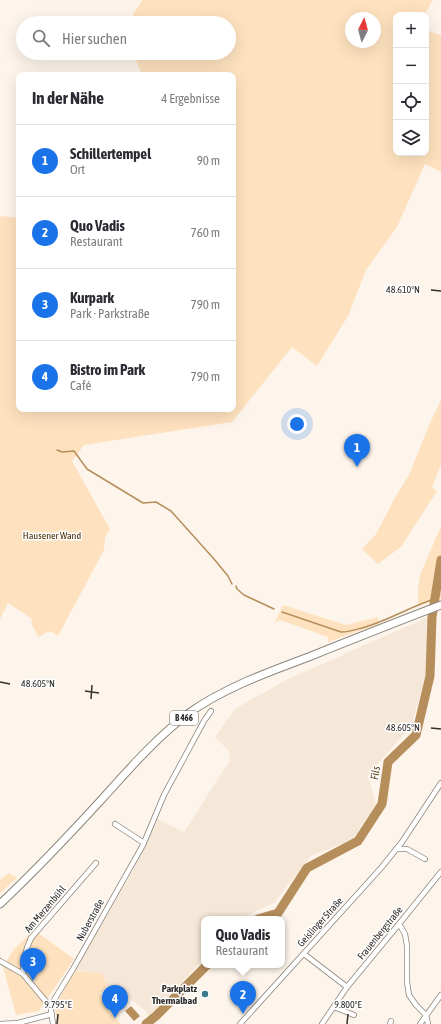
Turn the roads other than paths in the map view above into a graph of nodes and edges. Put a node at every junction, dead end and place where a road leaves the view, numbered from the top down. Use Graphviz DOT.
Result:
graph roads {
  1 [pos="441,605"];
  2 [pos="211,711"];
  3 [pos="441,783"];
  4 [pos="115,824"];
  5 [pos="144,843"];
  6 [pos="396,849"];
  7 [pos="425,859"];
  8 [pos="96,863"];
  9 [pos="441,872"];
  10 [pos="0,904"];
  11 [pos="399,924"];
  12 [pos="304,954"];
  13 [pos="0,961"];
  14 [pos="23,974"];
  15 [pos="347,987"];
  16 [pos="441,995"];
  17 [pos="51,1006"];
  18 [pos="334,1007"];
  19 [pos="52,1014"];
  20 [pos="354,1015"];
  21 [pos="426,1015"];
  22 [pos="0,1024"];
  23 [pos="53,1024"];
  24 [pos="240,1024"];
  25 [pos="322,1024"];
  26 [pos="420,1024"];
  27 [pos="428,1024"];
  1 -- 10 [label="main road, B 466"];
  2 -- 5 [label="street, Nuberstraße"];
  3 -- 6 [label="street, Geislinger Straße"];
  4 -- 5 [label="street"];
  5 -- 17 [label="street, Nuberstraße"];
  6 -- 7 [label="street"];
  6 -- 12 [label="street, Geislinger Straße"];
  8 -- 14 [label="street, Am Merzenbühl"];
  9 -- 11 [label="street, Frauenbergstraße"];
  11 -- 15 [label="street, Frauenbergstraße"];
  11 -- 21 [label="street"];
  12 -- 15 [label="street"];
  12 -- 24 [label="street, Geislinger Straße"];
  13 -- 14 [label="street"];
  14 -- 17 [label="street"];
  15 -- 18 [label="street, Frauenbergstraße"];
  16 -- 21 [label="street"];
  17 -- 19 [label="street"];
  18 -- 20 [label="street"];
  18 -- 25 [label="street, Frauenbergstraße"];
  19 -- 22 [label="street"];
  19 -- 23 [label="street"];
  21 -- 26 [label="street"];
  21 -- 27 [label="street"];
}
